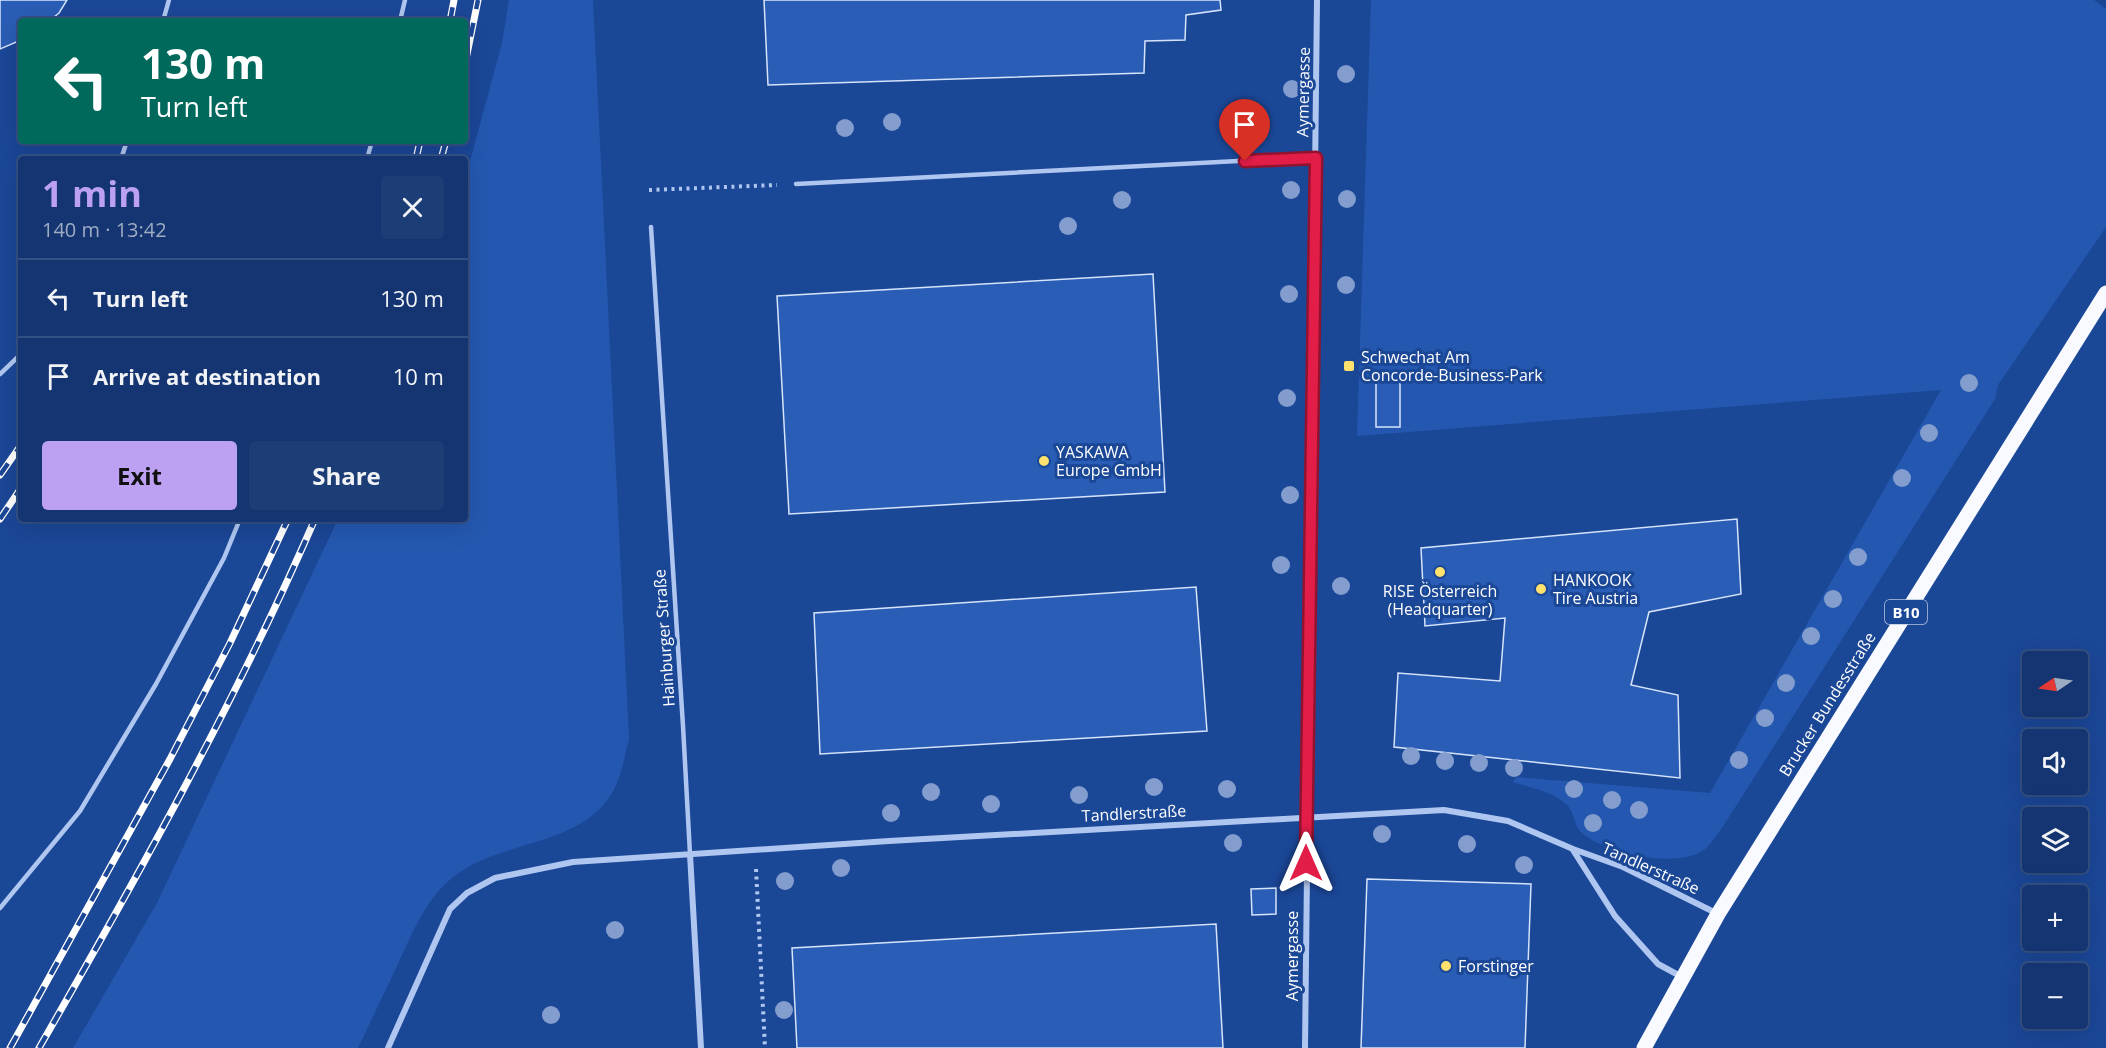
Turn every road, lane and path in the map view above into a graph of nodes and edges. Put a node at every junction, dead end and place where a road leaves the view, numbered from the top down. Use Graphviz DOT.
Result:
graph roads {
  1 [pos="169,0"];
  2 [pos="405,0"];
  3 [pos="1317,0"];
  4 [pos="164,18"];
  5 [pos="401,18"];
  6 [pos="1316,158"];
  7 [pos="796,184"];
  8 [pos="649,190"];
  9 [pos="651,227"];
  10 [pos="2106,293"];
  11 [pos="18,357"];
  12 [pos="0,374"];
  13 [pos="239,522"];
  14 [pos="1307,817"];
  15 [pos="1573,849"];
  16 [pos="755,850"];
  17 [pos="690,854"];
  18 [pos="0,908"];
  19 [pos="1718,914"];
  20 [pos="1682,977"];
  21 [pos="388,1048"];
  22 [pos="701,1048"];
  23 [pos="765,1048"];
  24 [pos="1305,1048"];
  25 [pos="1644,1048"];
  1 -- 4 [label="lane"];
  2 -- 5 [label="lane"];
  3 -- 6 [label="street, Aymergasse"];
  6 -- 7 [label="lane"];
  6 -- 14 [label="street, Aymergasse"];
  7 -- 8 [label="path"];
  9 -- 17 [label="lane, Hainburger Straße"];
  10 -- 19 [label="main road, Brucker Bundesstraße / B10"];
  11 -- 12 [label="lane"];
  13 -- 18 [label="lane"];
  14 -- 15 [label="street, Tandlerstraße"];
  14 -- 16 [label="street, Tandlerstraße"];
  14 -- 24 [label="street, Aymergasse"];
  15 -- 19 [label="street, Tandlerstraße"];
  15 -- 20 [label="street, Tandlerstraße"];
  16 -- 17 [label="street, Tandlerstraße"];
  16 -- 23 [label="path"];
  17 -- 21 [label="street, Tandlerstraße"];
  17 -- 22 [label="street, Hainburger Straße"];
  19 -- 20 [label="main road, Brucker Bundesstraße / B10"];
  20 -- 25 [label="main road, Brucker Bundesstraße / B10"];
}
